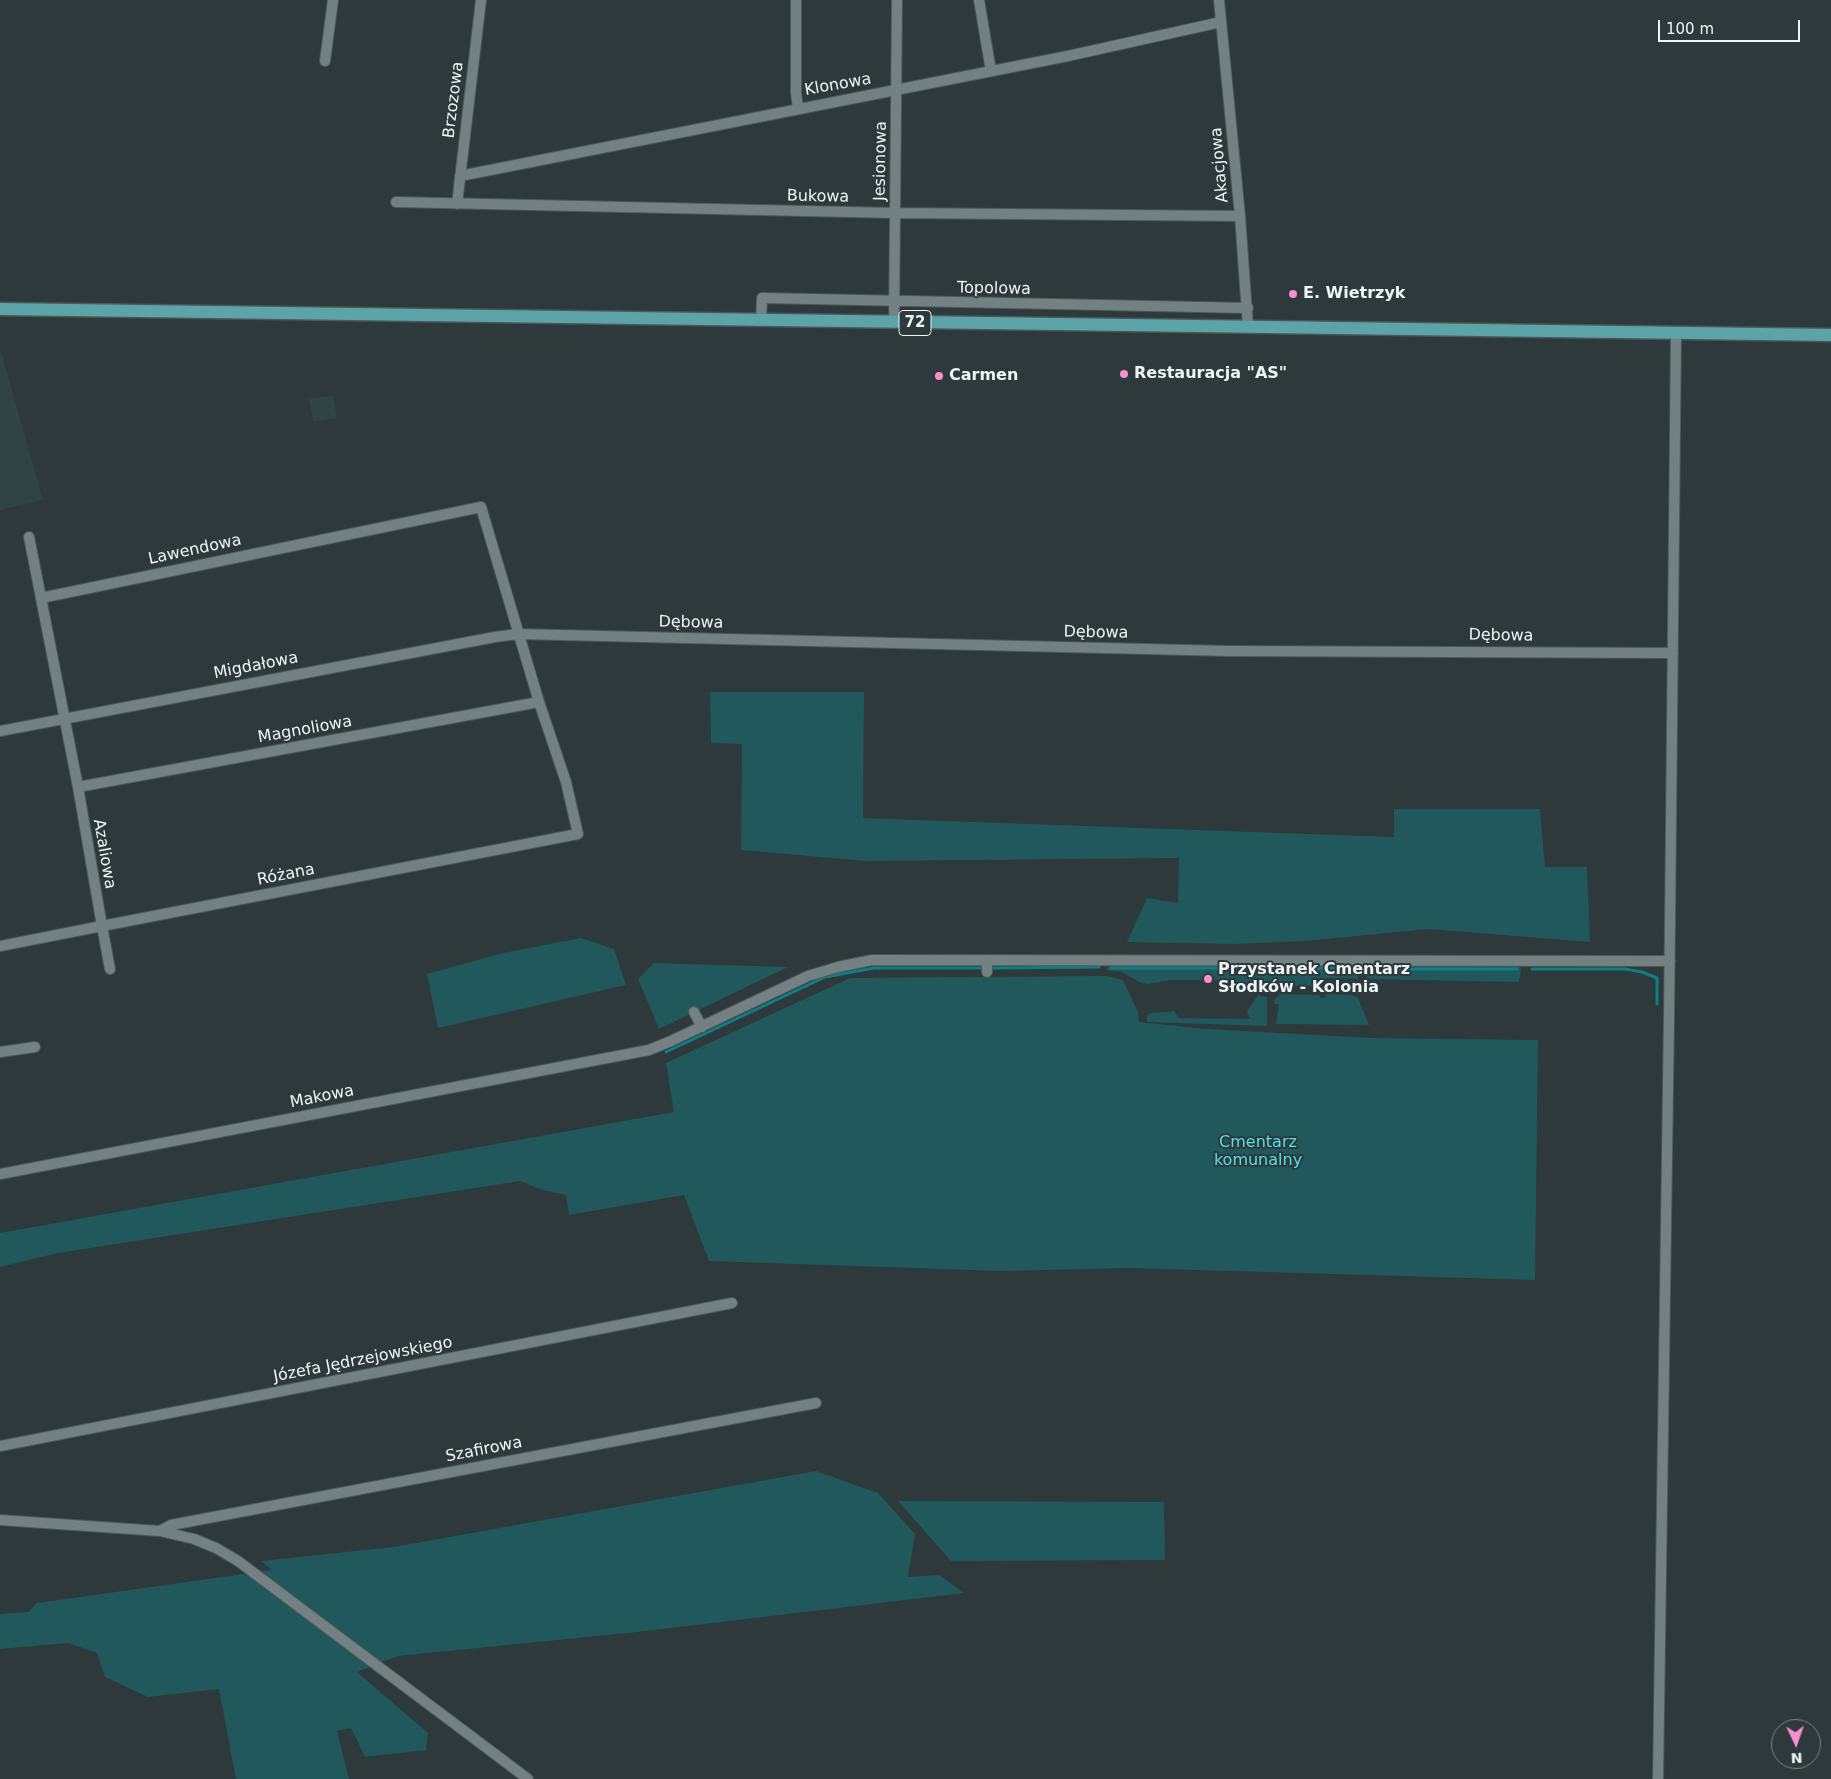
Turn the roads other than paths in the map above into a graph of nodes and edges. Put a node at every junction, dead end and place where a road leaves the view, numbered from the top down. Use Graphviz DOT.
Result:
graph roads {
  1 [pos="333,0"];
  2 [pos="481,0"];
  3 [pos="796,0"];
  4 [pos="897,0"];
  5 [pos="979,0"];
  6 [pos="1219,0"];
  7 [pos="1221,22"];
  8 [pos="325,61"];
  9 [pos="991,70"];
  10 [pos="896,90"];
  11 [pos="798,108"];
  12 [pos="460,176"];
  13 [pos="396,202"];
  14 [pos="457,204"];
  15 [pos="895,214"];
  16 [pos="1240,216"];
  17 [pos="894,302"];
  18 [pos="1248,308"];
  19 [pos="0,309"];
  20 [pos="761,321"];
  21 [pos="894,323"];
  22 [pos="1248,327"];
  23 [pos="1676,333"];
  24 [pos="1831,335"];
  25 [pos="29,537"];
  26 [pos="41,598"];
  27 [pos="518,634"];
  28 [pos="1673,653"];
  29 [pos="538,702"];
  30 [pos="64,718"];
  31 [pos="0,731"];
  32 [pos="78,787"];
  33 [pos="102,926"];
  34 [pos="0,946"];
  35 [pos="986,960"];
  36 [pos="1670,962"];
  37 [pos="110,969"];
  38 [pos="987,972"];
  39 [pos="694,1012"];
  40 [pos="702,1027"];
  41 [pos="35,1046"];
  42 [pos="0,1052"];
  43 [pos="0,1174"];
  44 [pos="732,1302"];
  45 [pos="816,1403"];
  46 [pos="0,1446"];
  47 [pos="0,1520"];
  48 [pos="160,1531"];
  49 [pos="528,1779"];
  50 [pos="1658,1779"];
  1 -- 8 [label="street"];
  2 -- 12 [label="street, Brzozowa"];
  3 -- 11 [label="street"];
  4 -- 10 [label="street, Jesionowa"];
  5 -- 9 [label="street"];
  6 -- 7 [label="street, Akacjowa"];
  7 -- 9 [label="street, Klonowa"];
  7 -- 16 [label="street, Akacjowa"];
  9 -- 10 [label="street, Klonowa"];
  10 -- 11 [label="street, Klonowa"];
  10 -- 15 [label="street, Jesionowa"];
  11 -- 12 [label="street, Klonowa"];
  12 -- 14 [label="street, Brzozowa"];
  13 -- 14 [label="street, Bukowa"];
  14 -- 15 [label="street, Bukowa"];
  15 -- 16 [label="street, Bukowa"];
  15 -- 17 [label="street, Jesionowa"];
  16 -- 18 [label="street, Akacjowa"];
  17 -- 18 [label="street, Topolowa"];
  17 -- 20 [label="street, Topolowa"];
  17 -- 21 [label="street, Jesionowa"];
  18 -- 22 [label="street, Akacjowa"];
  19 -- 20 [label="main road, 72"];
  20 -- 21 [label="main road, 72"];
  21 -- 22 [label="main road, 72"];
  22 -- 23 [label="main road, 72"];
  23 -- 24 [label="main road, 72"];
  23 -- 28 [label="street"];
  25 -- 26 [label="street"];
  26 -- 27 [label="street, Lawendowa"];
  26 -- 30 [label="street"];
  27 -- 28 [label="street, Dębowa"];
  27 -- 29 [label="street"];
  27 -- 30 [label="street, Migdałowa"];
  28 -- 36 [label="street"];
  29 -- 32 [label="street, Magnoliowa"];
  29 -- 33 [label="street, Różana"];
  30 -- 31 [label="street, Migdałowa"];
  30 -- 32 [label="street, Azaliowa"];
  32 -- 33 [label="street, Azaliowa"];
  33 -- 34 [label="street, Różana"];
  33 -- 37 [label="street, Azaliowa"];
  35 -- 36 [label="street, Makowa"];
  35 -- 38 [label="street"];
  35 -- 40 [label="street, Makowa"];
  36 -- 50 [label="street"];
  39 -- 40 [label="street"];
  40 -- 43 [label="street, Makowa"];
  41 -- 42 [label="street"];
  44 -- 46 [label="street, Józefa Jędrzejowskiego"];
  45 -- 48 [label="street, Szafirowa"];
  47 -- 48 [label="street"];
  48 -- 49 [label="street"];
}
